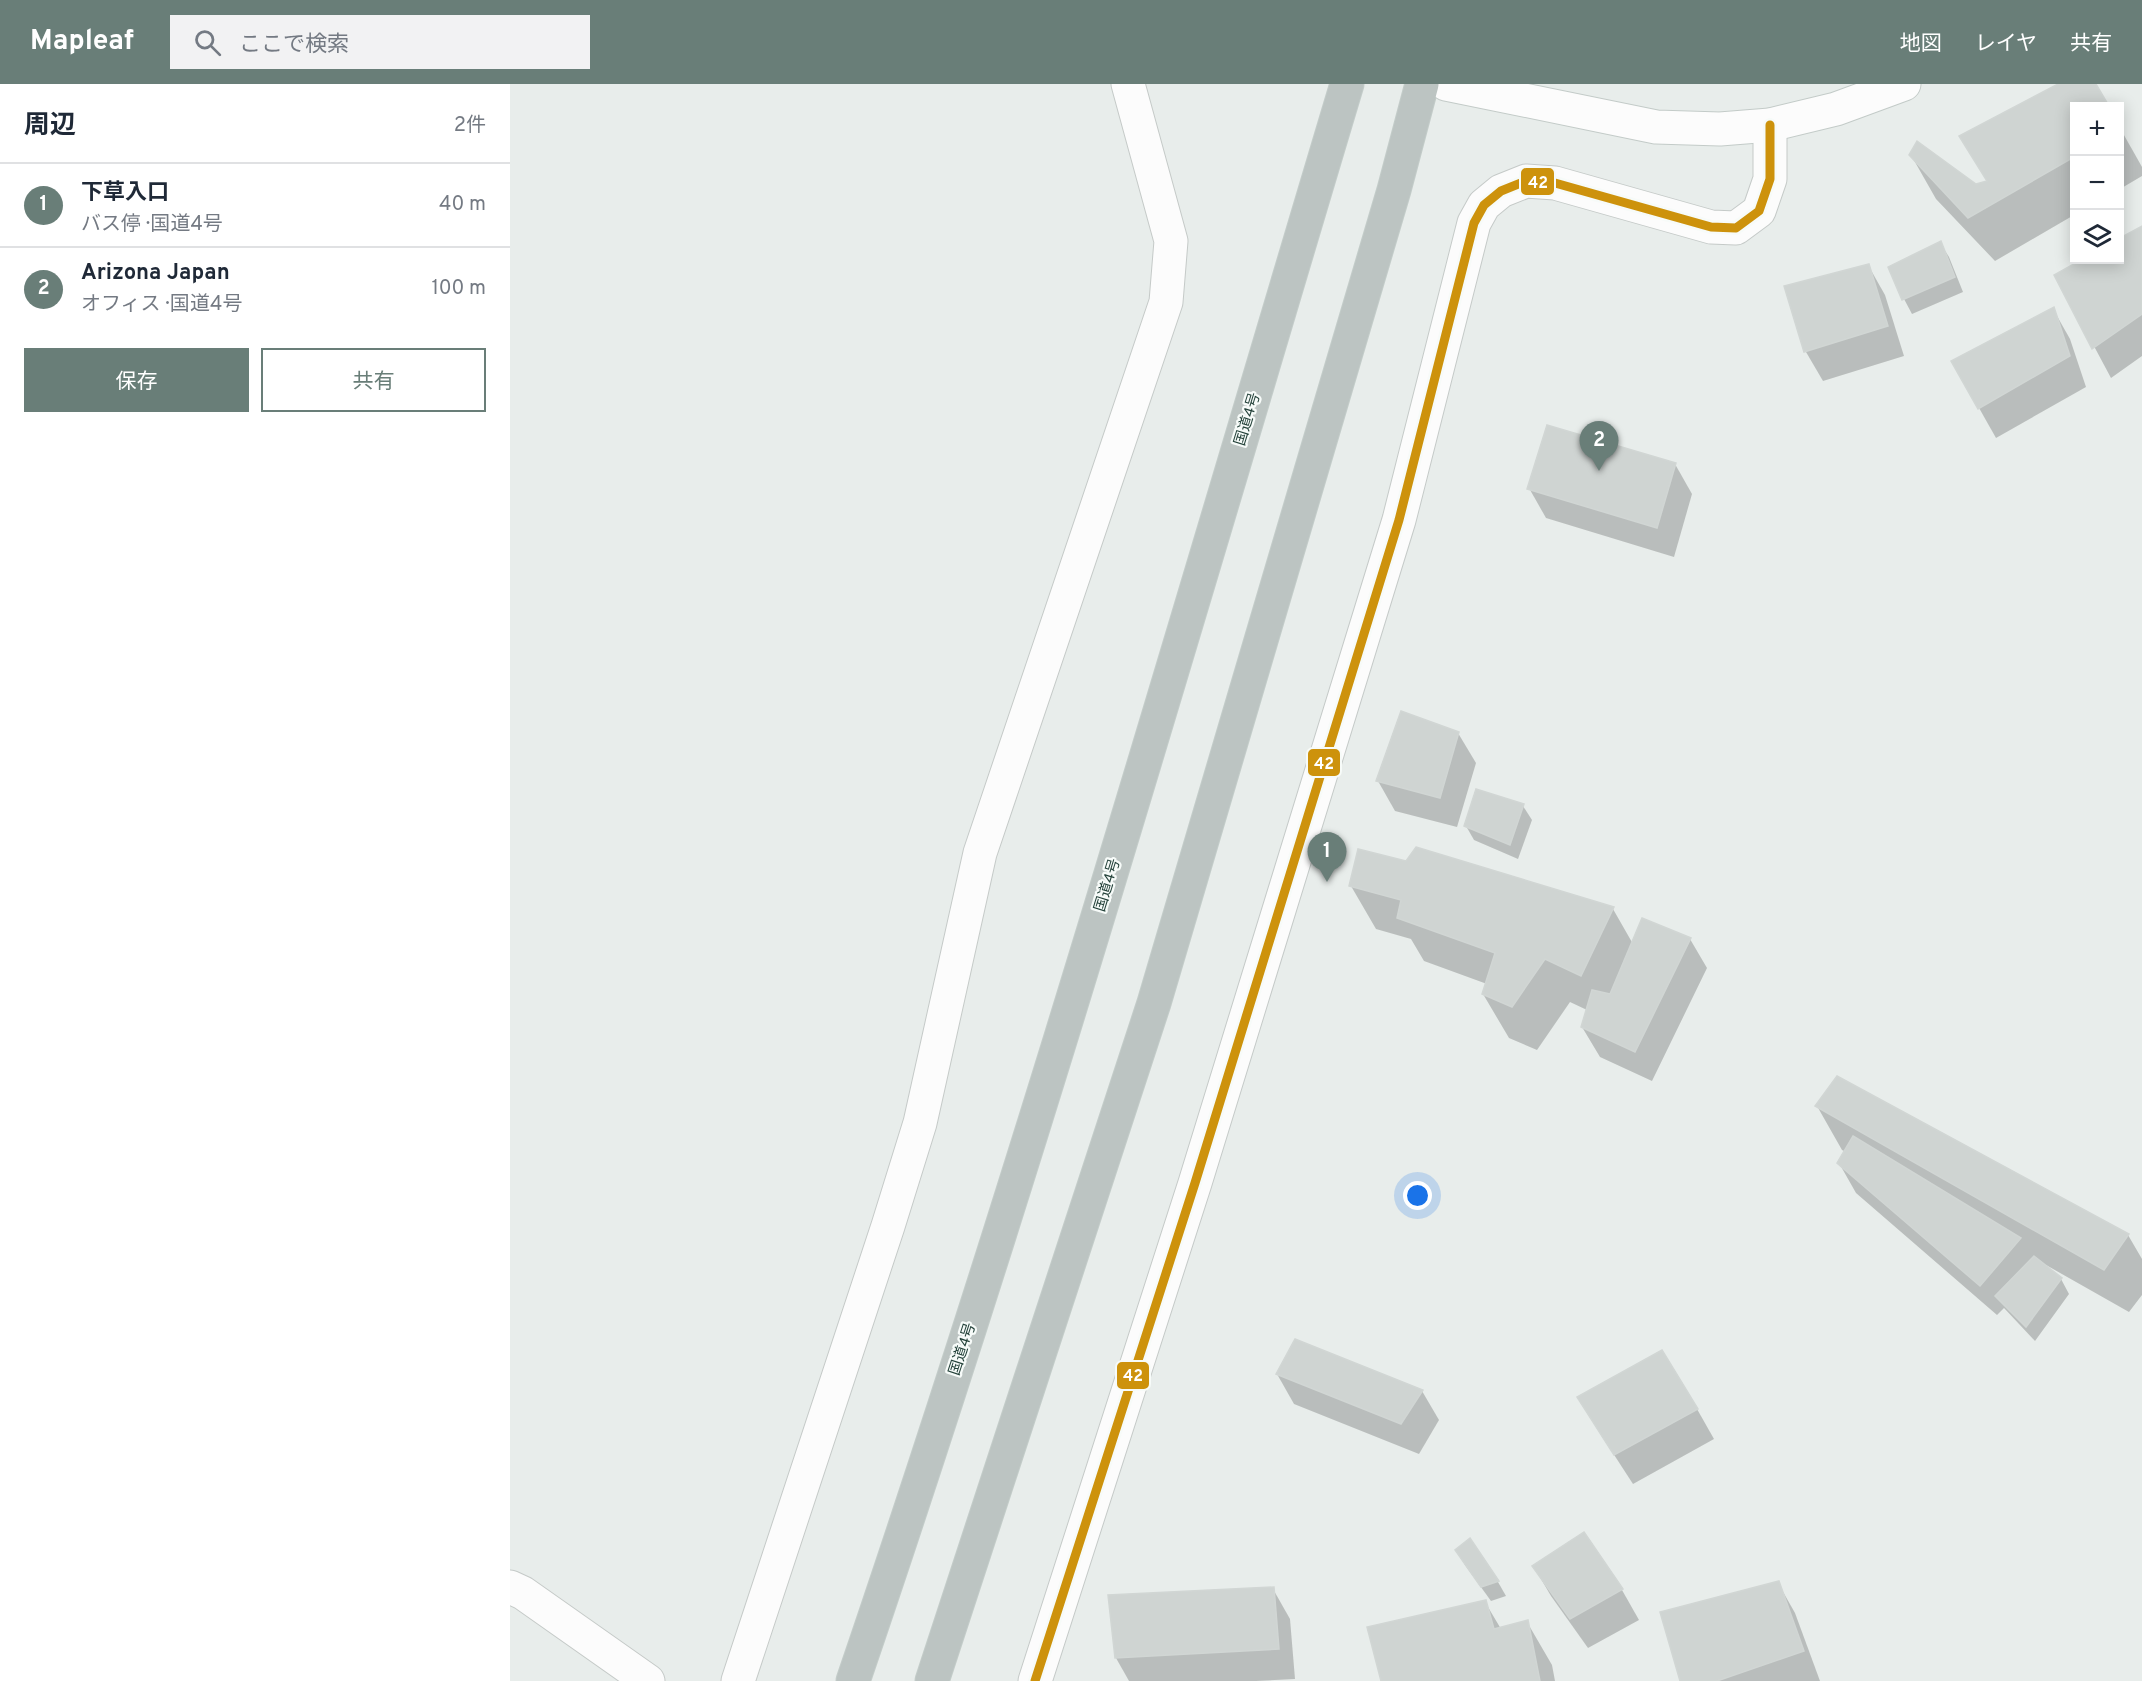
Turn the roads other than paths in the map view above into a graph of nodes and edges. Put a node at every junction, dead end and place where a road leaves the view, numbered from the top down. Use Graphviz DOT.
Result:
graph roads {
  1 [pos="1128,84"];
  2 [pos="1347,84"];
  3 [pos="1422,84"];
  4 [pos="1446,84"];
  5 [pos="1904,84"];
  6 [pos="1770,125"];
  7 [pos="510,1587"];
  8 [pos="648,1681"];
  9 [pos="738,1681"];
  10 [pos="853,1681"];
  11 [pos="932,1681"];
  12 [pos="1035,1681"];
  1 -- 9 [label="street"];
  2 -- 10 [label="highway, 国道4号"];
  3 -- 11 [label="highway"];
  4 -- 6 [label="street"];
  5 -- 6 [label="street"];
  6 -- 12 [label="street"];
  7 -- 8 [label="street"];
}
